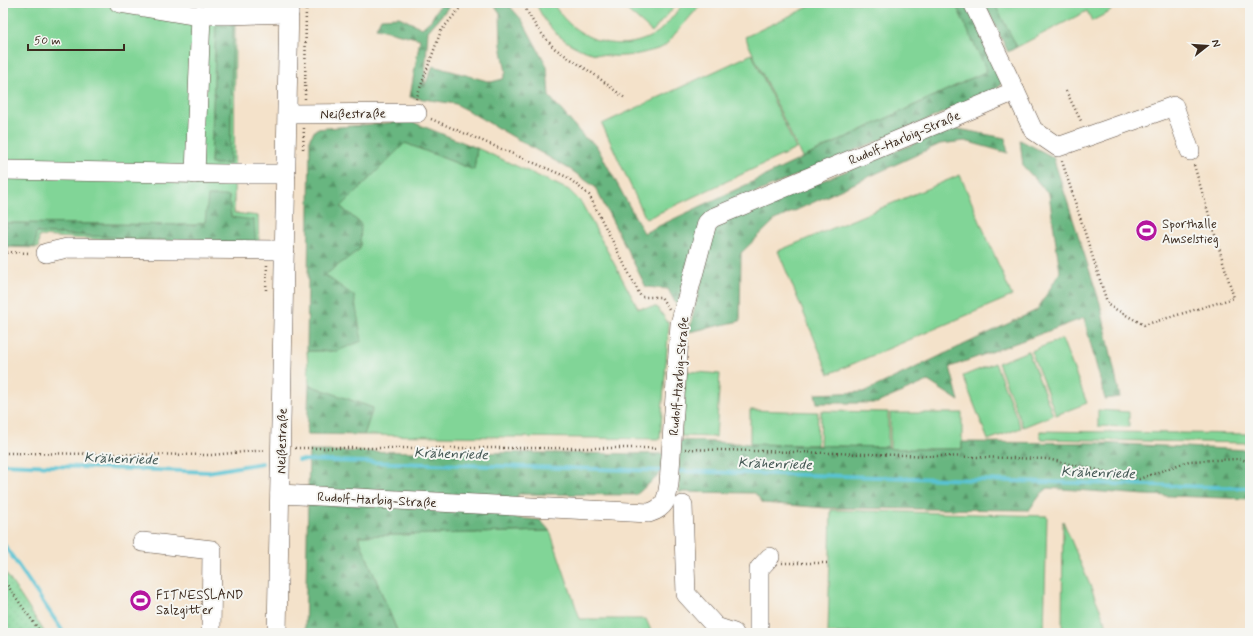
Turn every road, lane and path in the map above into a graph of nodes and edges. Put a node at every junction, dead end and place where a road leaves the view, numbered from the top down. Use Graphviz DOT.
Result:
graph roads {
  1 [pos="119,3"];
  2 [pos="464,3"];
  3 [pos="522,3"];
  4 [pos="973,3"];
  5 [pos="289,8"];
  6 [pos="202,15"];
  7 [pos="1015,91"];
  8 [pos="1066,91"];
  9 [pos="626,99"];
  10 [pos="414,112"];
  11 [pos="288,114"];
  12 [pos="1089,136"];
  13 [pos="1058,147"];
  14 [pos="1190,151"];
  15 [pos="3,170"];
  16 [pos="195,174"];
  17 [pos="286,174"];
  18 [pos="285,250"];
  19 [pos="3,252"];
  20 [pos="46,253"];
  21 [pos="680,324"];
  22 [pos="281,449"];
  23 [pos="3,453"];
  24 [pos="671,455"];
  25 [pos="1250,462"];
  26 [pos="280,494"];
  27 [pos="683,505"];
  28 [pos="142,542"];
  29 [pos="767,560"];
  30 [pos="830,563"];
  31 [pos="3,579"];
  32 [pos="41,633"];
  33 [pos="211,633"];
  34 [pos="277,633"];
  35 [pos="734,633"];
  36 [pos="760,633"];
  1 -- 6 [label="street"];
  2 -- 10 [label="path"];
  3 -- 9 [label="path"];
  4 -- 7 [label="street"];
  5 -- 6 [label="street"];
  5 -- 11 [label="street, Neißestraße"];
  6 -- 16 [label="street"];
  7 -- 13 [label="street"];
  7 -- 21 [label="street, Rudolf-Harbig-Straße"];
  8 -- 12 [label="path"];
  10 -- 11 [label="street, Neißestraße"];
  10 -- 21 [label="path"];
  11 -- 17 [label="street, Neißestraße"];
  12 -- 13 [label="street"];
  12 -- 14 [label="street"];
  13 -- 14 [label="path"];
  15 -- 16 [label="street"];
  16 -- 17 [label="street"];
  17 -- 18 [label="street, Neißestraße"];
  18 -- 20 [label="street"];
  18 -- 22 [label="street, Neißestraße"];
  19 -- 20 [label="path"];
  21 -- 24 [label="street, Rudolf-Harbig-Straße"];
  22 -- 23 [label="path"];
  22 -- 24 [label="path"];
  22 -- 26 [label="street, Neißestraße"];
  24 -- 25 [label="path"];
  24 -- 26 [label="street, Rudolf-Harbig-Straße"];
  26 -- 34 [label="street, Neißestraße"];
  27 -- 35 [label="street"];
  28 -- 33 [label="street"];
  29 -- 30 [label="path"];
  29 -- 36 [label="street"];
  31 -- 32 [label="path"];
}
